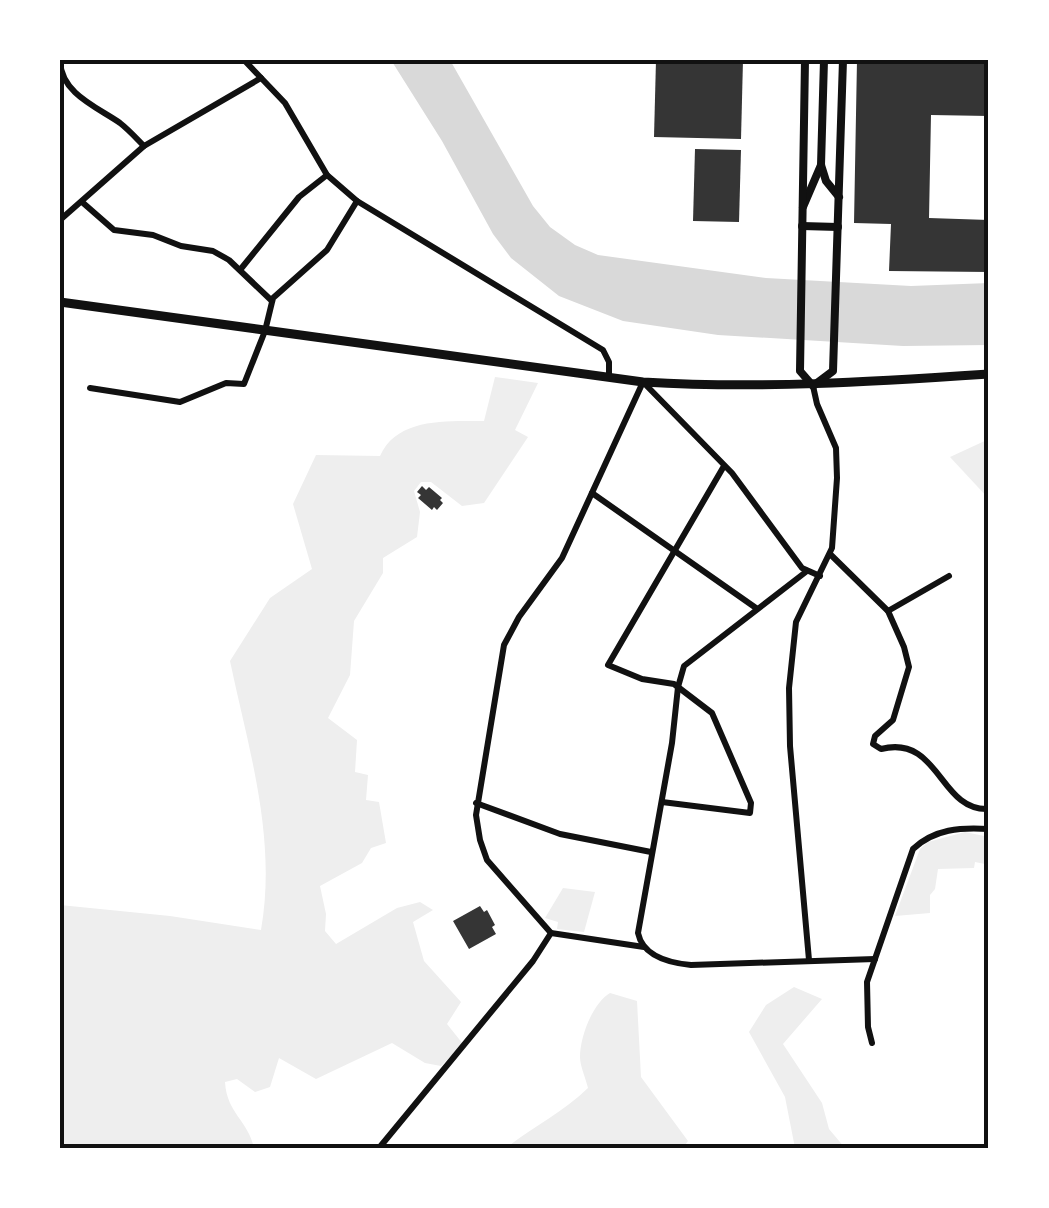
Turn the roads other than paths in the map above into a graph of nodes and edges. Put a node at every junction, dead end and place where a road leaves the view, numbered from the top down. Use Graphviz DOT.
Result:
graph roads {
  1 [pos="244,60"];
  2 [pos="806,60"];
  3 [pos="824,60"];
  4 [pos="843,60"];
  5 [pos="60,62"];
  6 [pos="261,78"];
  7 [pos="144,146"];
  8 [pos="821,165"];
  9 [pos="328,175"];
  10 [pos="839,198"];
  11 [pos="357,201"];
  12 [pos="82,202"];
  13 [pos="802,210"];
  14 [pos="60,220"];
  15 [pos="802,226"];
  16 [pos="838,227"];
  17 [pos="240,270"];
  18 [pos="272,300"];
  19 [pos="60,302"];
  20 [pos="265,331"];
  21 [pos="989,374"];
  22 [pos="609,377"];
  23 [pos="643,382"];
  24 [pos="813,386"];
  25 [pos="90,388"];
  26 [pos="724,466"];
  27 [pos="592,493"];
  28 [pos="677,551"];
  29 [pos="830,554"];
  30 [pos="807,571"];
  31 [pos="820,576"];
  32 [pos="949,576"];
  33 [pos="756,608"];
  34 [pos="888,611"];
  35 [pos="678,687"];
  36 [pos="661,802"];
  37 [pos="476,803"];
  38 [pos="989,809"];
  39 [pos="989,829"];
  40 [pos="651,852"];
  41 [pos="552,933"];
  42 [pos="644,946"];
  43 [pos="875,959"];
  44 [pos="809,960"];
  45 [pos="872,1043"];
  46 [pos="383,1146"];
  1 -- 6 [label="street"];
  2 -- 13 [label="main road"];
  3 -- 8 [label="main road"];
  4 -- 10 [label="main road"];
  5 -- 7 [label="street"];
  6 -- 7 [label="street"];
  6 -- 9 [label="street"];
  7 -- 12 [label="street"];
  8 -- 10 [label="main road"];
  8 -- 13 [label="main road"];
  9 -- 11 [label="street"];
  9 -- 17 [label="street"];
  10 -- 16 [label="main road"];
  11 -- 18 [label="street"];
  11 -- 22 [label="street"];
  12 -- 14 [label="street"];
  12 -- 17 [label="street"];
  13 -- 15 [label="main road"];
  15 -- 16 [label="main road"];
  15 -- 24 [label="main road"];
  16 -- 24 [label="main road"];
  17 -- 18 [label="street"];
  18 -- 20 [label="street"];
  19 -- 20 [label="main road"];
  20 -- 22 [label="main road"];
  20 -- 25 [label="street"];
  21 -- 24 [label="main road"];
  22 -- 23 [label="main road"];
  23 -- 24 [label="main road"];
  23 -- 26 [label="street"];
  23 -- 27 [label="street"];
  24 -- 29 [label="street"];
  26 -- 28 [label="street"];
  26 -- 30 [label="street"];
  27 -- 28 [label="street"];
  27 -- 37 [label="street"];
  28 -- 33 [label="street"];
  28 -- 35 [label="street"];
  29 -- 31 [label="street"];
  29 -- 34 [label="street"];
  30 -- 31 [label="street"];
  30 -- 33 [label="street"];
  31 -- 44 [label="street"];
  32 -- 34 [label="street"];
  33 -- 35 [label="street"];
  34 -- 38 [label="street"];
  35 -- 36 [label="street"];
  35 -- 36 [label="street"];
  36 -- 40 [label="street"];
  37 -- 40 [label="street"];
  37 -- 41 [label="street"];
  39 -- 43 [label="street"];
  40 -- 42 [label="street"];
  41 -- 42 [label="street"];
  41 -- 46 [label="street"];
  42 -- 44 [label="street"];
  43 -- 44 [label="street"];
  43 -- 45 [label="street"];
}
